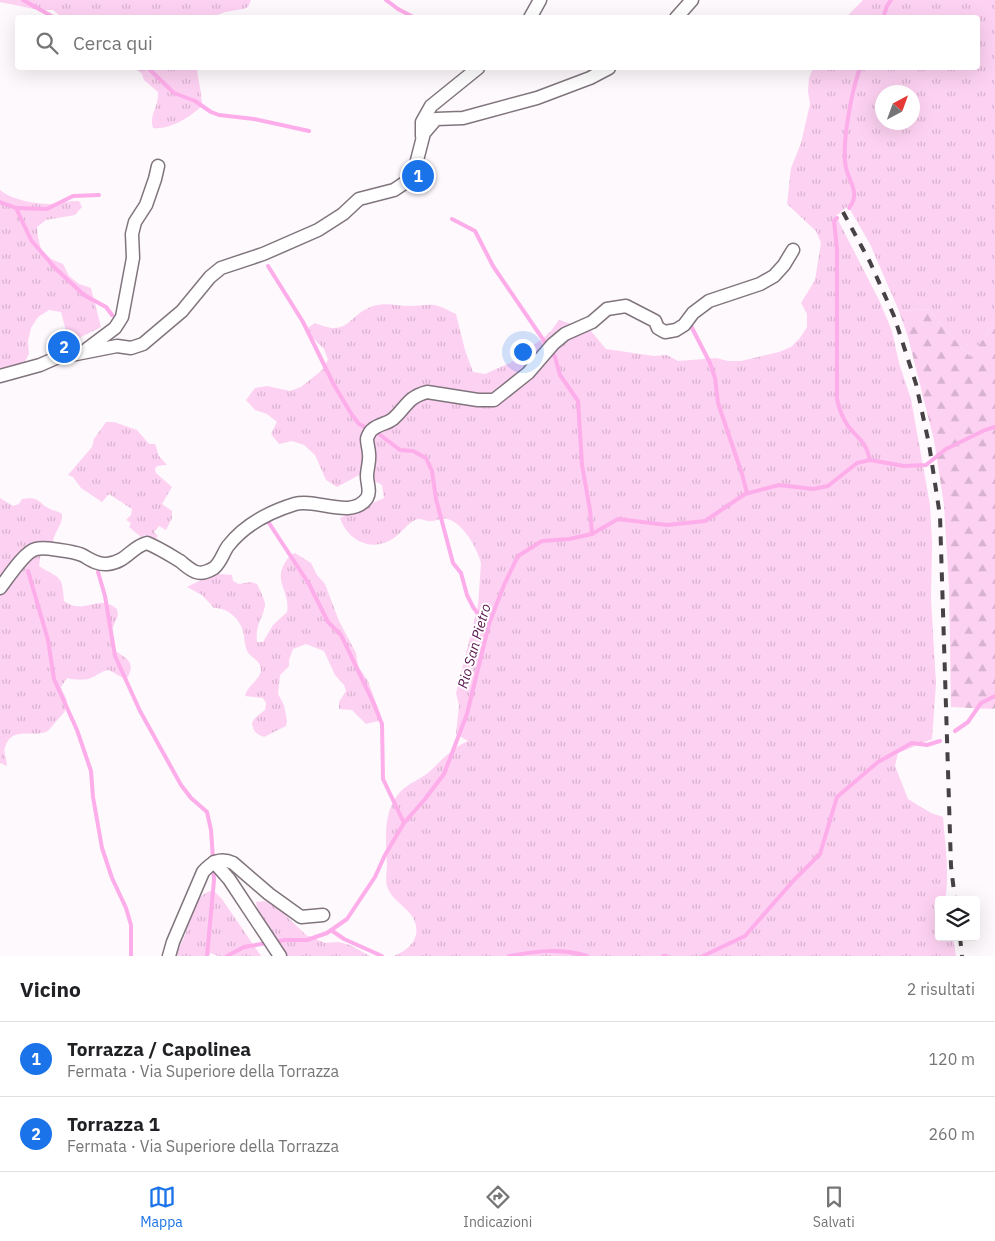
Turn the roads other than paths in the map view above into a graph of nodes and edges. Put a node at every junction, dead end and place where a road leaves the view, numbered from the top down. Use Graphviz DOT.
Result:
graph roads {
  1 [pos="540,0"];
  2 [pos="692,0"];
  3 [pos="532,15"];
  4 [pos="679,15"];
  5 [pos="475,70"];
  6 [pos="605,70"];
  7 [pos="422,141"];
  8 [pos="158,166"];
  9 [pos="793,250"];
  10 [pos="71,355"];
  11 [pos="0,376"];
  12 [pos="0,588"];
  13 [pos="214,862"];
  14 [pos="323,915"];
  15 [pos="169,956"];
  16 [pos="280,956"];
  1 -- 3 [label="street"];
  2 -- 4 [label="street"];
  5 -- 7 [label="street"];
  6 -- 7 [label="street"];
  7 -- 10 [label="street"];
  8 -- 10 [label="street"];
  9 -- 12 [label="street"];
  10 -- 11 [label="street"];
  13 -- 14 [label="street"];
  13 -- 15 [label="street"];
  13 -- 16 [label="street"];
}
